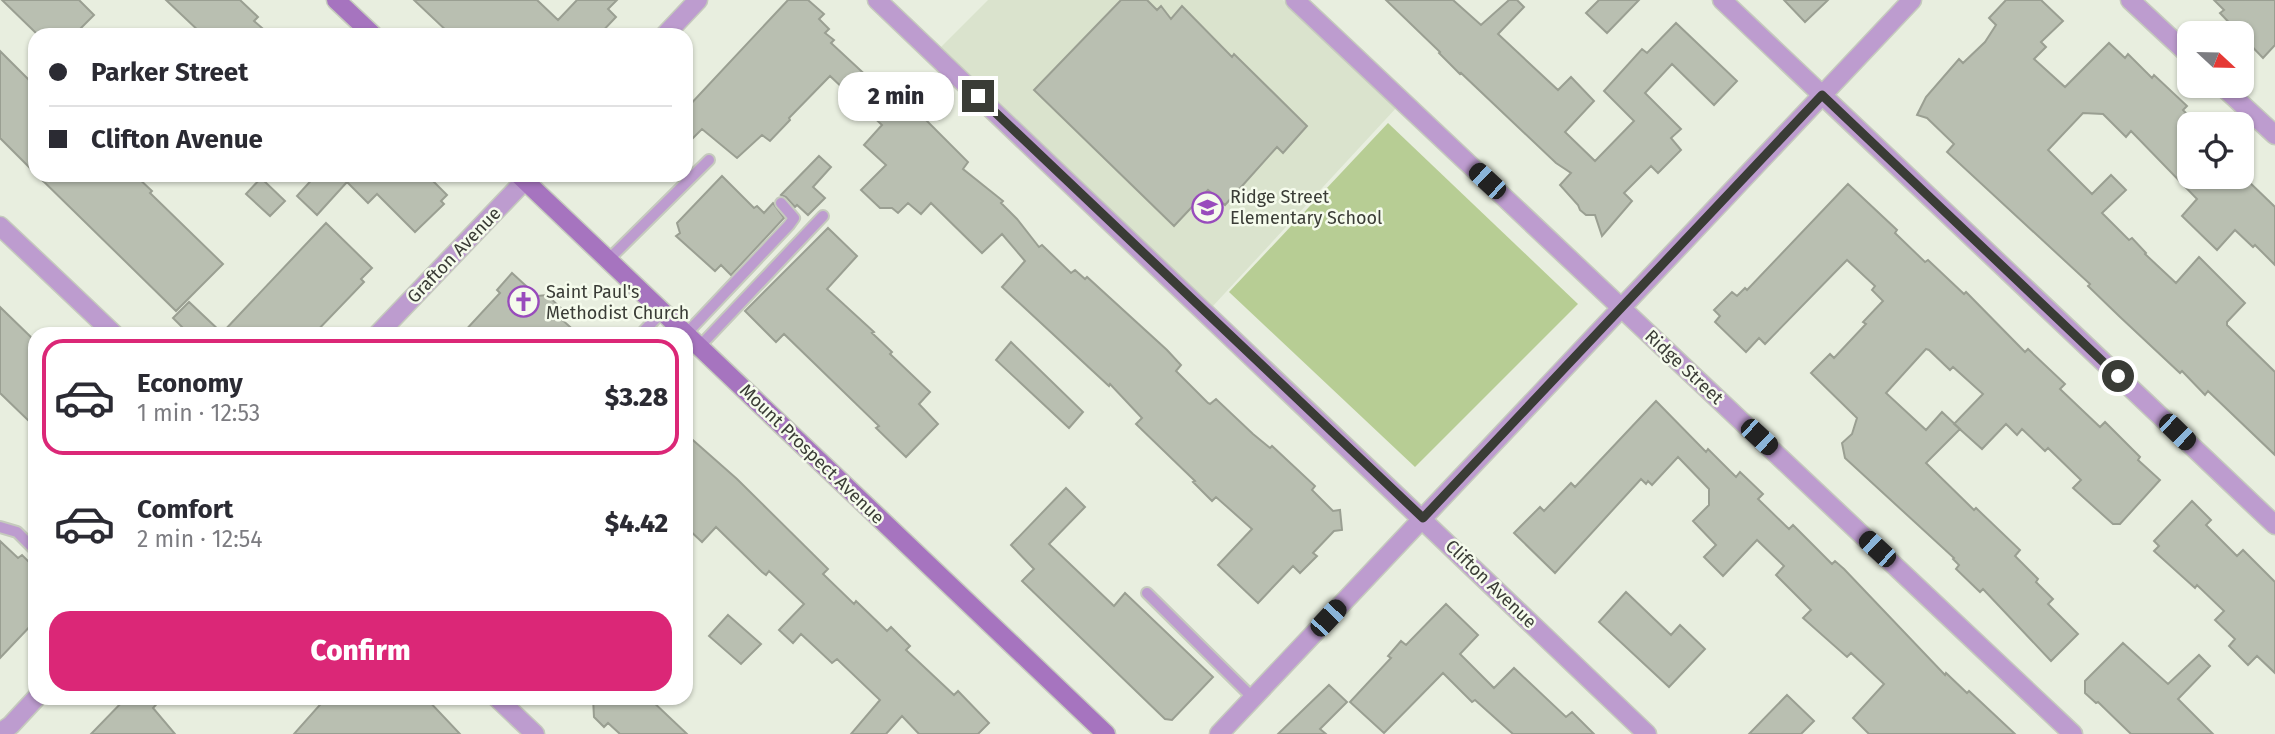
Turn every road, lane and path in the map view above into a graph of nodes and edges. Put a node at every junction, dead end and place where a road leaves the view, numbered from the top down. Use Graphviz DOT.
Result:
graph roads {
  1 [pos="336,0"];
  2 [pos="698,0"];
  3 [pos="877,0"];
  4 [pos="1296,0"];
  5 [pos="1722,0"];
  6 [pos="1912,0"];
  7 [pos="2130,0"];
  8 [pos="366,28"];
  9 [pos="671,28"];
  10 [pos="2177,44"];
  11 [pos="1822,95"];
  12 [pos="2235,98"];
  13 [pos="2275,135"];
  14 [pos="709,160"];
  15 [pos="693,176"];
  16 [pos="520,182"];
  17 [pos="530,182"];
  18 [pos="687,182"];
  19 [pos="781,203"];
  20 [pos="824,216"];
  21 [pos="0,226"];
  22 [pos="608,260"];
  23 [pos="1621,308"];
  24 [pos="662,312"];
  25 [pos="107,327"];
  26 [pos="385,327"];
  27 [pos="648,327"];
  28 [pos="679,327"];
  29 [pos="693,340"];
  30 [pos="1423,518"];
  31 [pos="2275,526"];
  32 [pos="0,527"];
  33 [pos="28,543"];
  34 [pos="1147,593"];
  35 [pos="1253,698"];
  36 [pos="29,705"];
  37 [pos="504,705"];
  38 [pos="8,727"];
  39 [pos="535,734"];
  40 [pos="1106,734"];
  41 [pos="1219,734"];
  42 [pos="1647,734"];
  43 [pos="2073,734"];
  1 -- 8 [label="main road"];
  2 -- 9 [label="street"];
  3 -- 30 [label="street, Clifton Avenue"];
  4 -- 23 [label="street, Ridge Street"];
  5 -- 11 [label="street"];
  6 -- 11 [label="street"];
  7 -- 10 [label="street"];
  11 -- 23 [label="street"];
  11 -- 31 [label="street"];
  12 -- 13 [label="street"];
  14 -- 15 [label="lane"];
  16 -- 26 [label="street, Grafton Avenue"];
  17 -- 22 [label="main road, Mount Prospect Avenue"];
  18 -- 22 [label="lane"];
  19 -- 29 [label="lane"];
  20 -- 29 [label="lane"];
  21 -- 25 [label="street"];
  22 -- 24 [label="main road, Mount Prospect Avenue"];
  23 -- 30 [label="street"];
  23 -- 43 [label="street, Ridge Street"];
  24 -- 27 [label="lane"];
  24 -- 28 [label="main road, Mount Prospect Avenue"];
  29 -- 40 [label="main road, Mount Prospect Avenue"];
  30 -- 35 [label="street"];
  30 -- 42 [label="street, Clifton Avenue"];
  32 -- 33 [label="lane"];
  34 -- 35 [label="lane"];
  35 -- 41 [label="street"];
  36 -- 38 [label="street"];
  37 -- 39 [label="street"];
}
